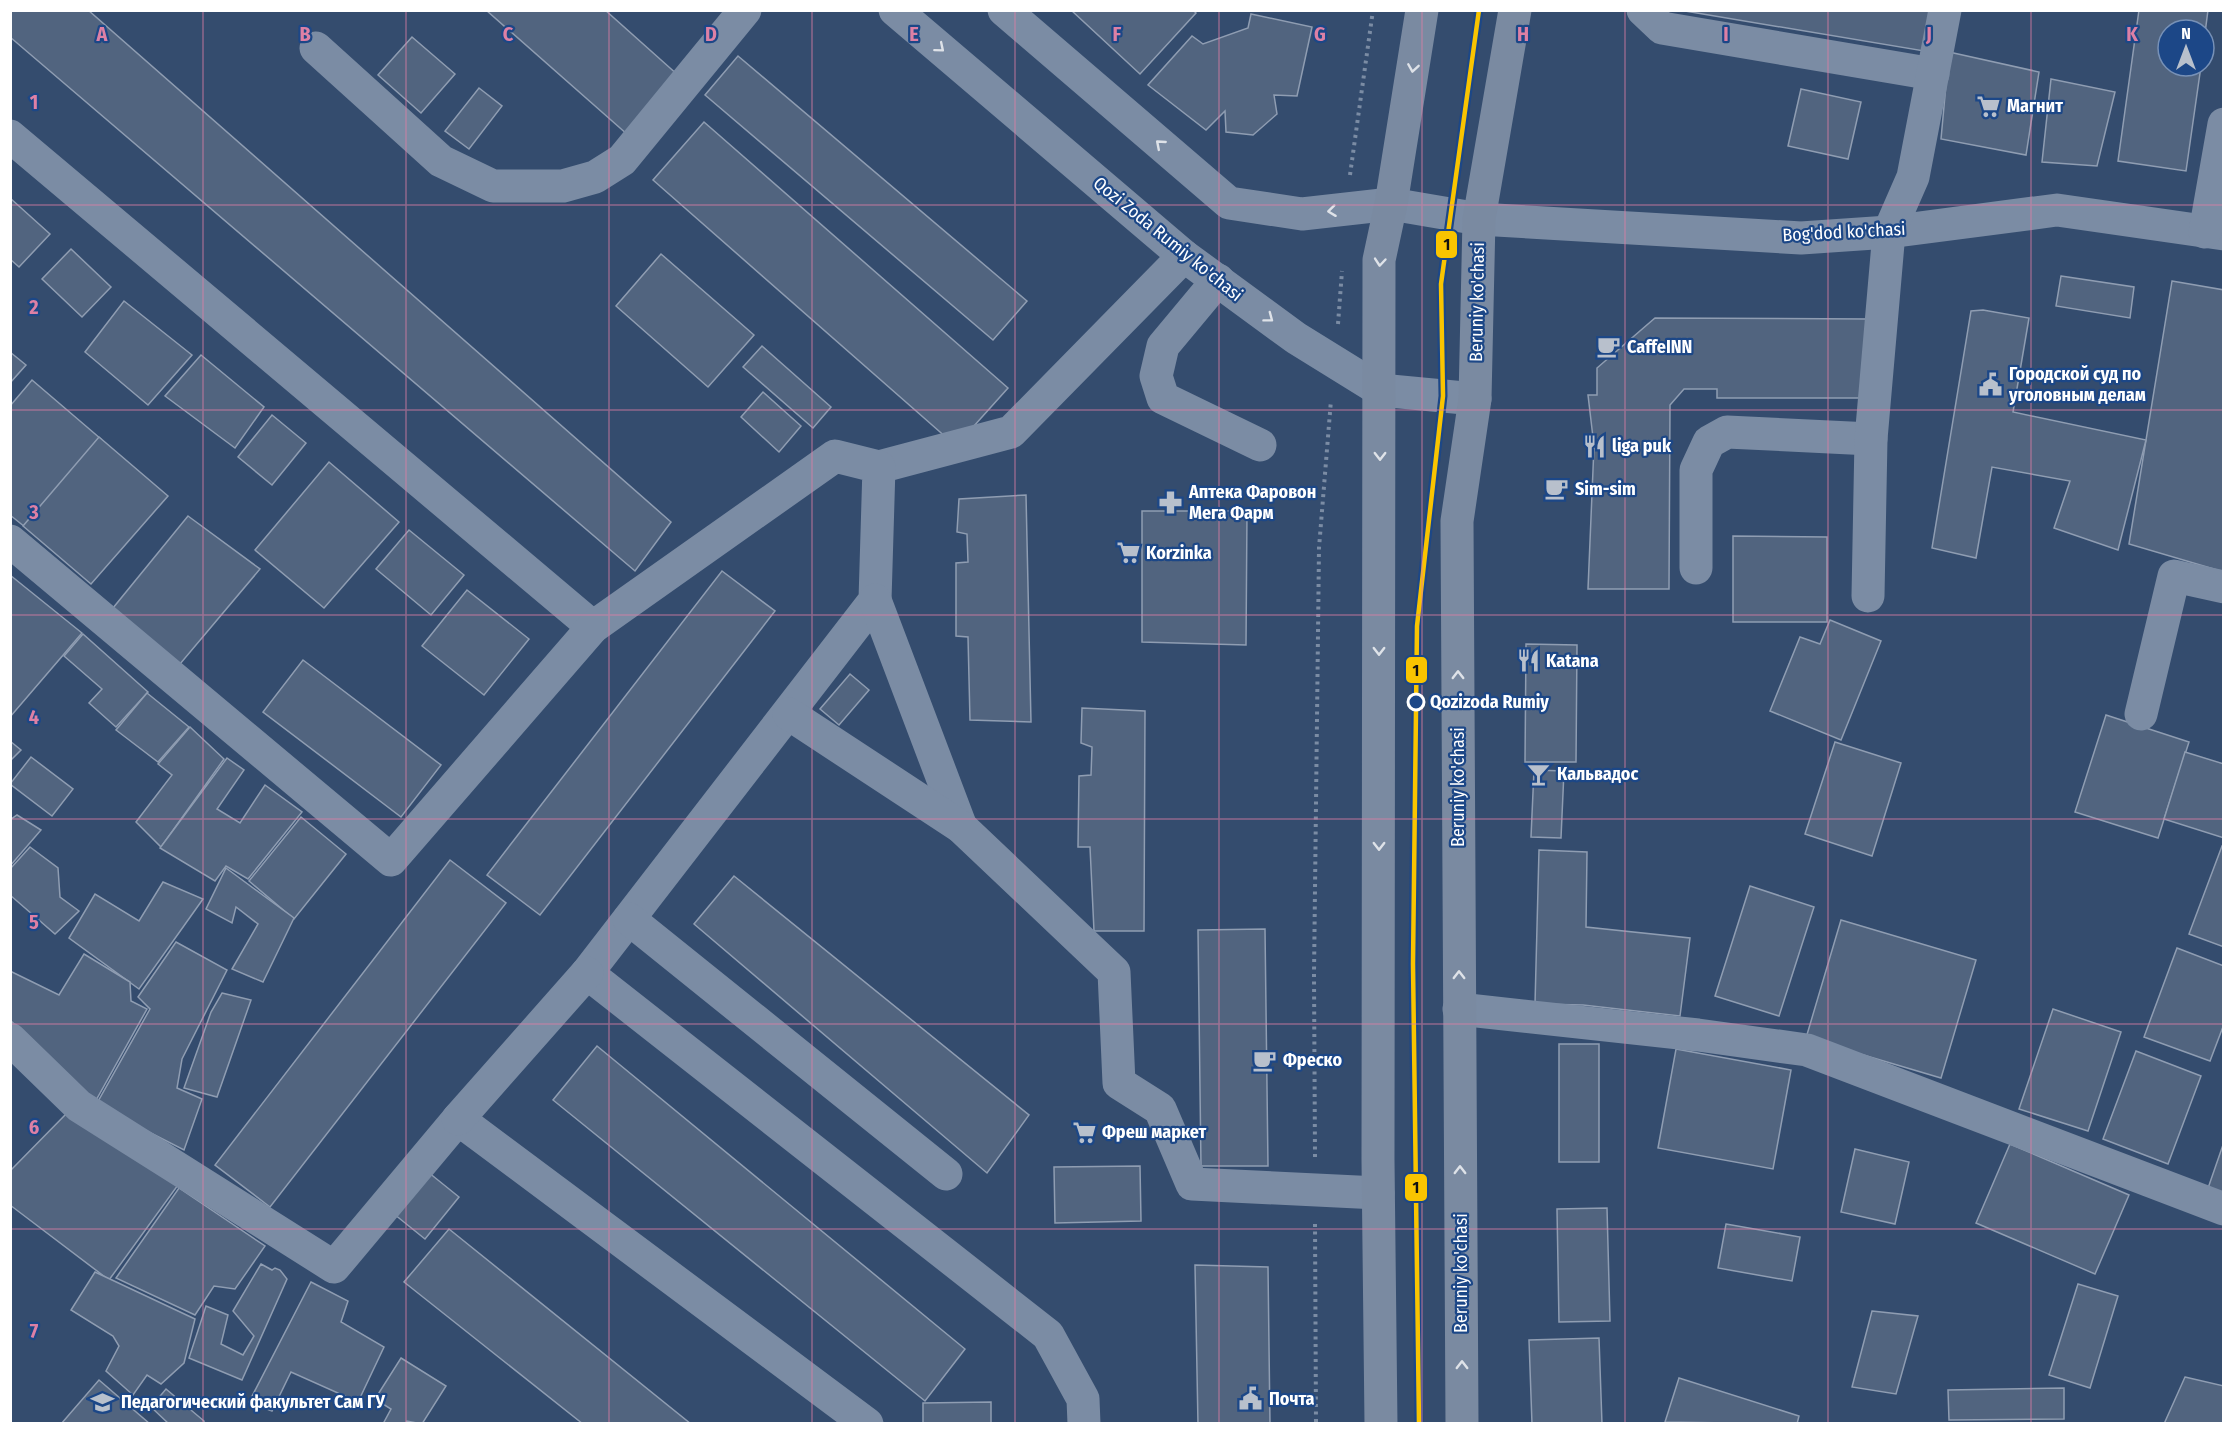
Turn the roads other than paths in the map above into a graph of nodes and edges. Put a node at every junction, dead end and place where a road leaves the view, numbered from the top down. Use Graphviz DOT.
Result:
graph roads {
  1 [pos="745,10"];
  2 [pos="895,10"];
  3 [pos="1004,10"];
  4 [pos="1422,10"];
  5 [pos="1515,10"];
  6 [pos="1643,10"];
  7 [pos="1945,10"];
  8 [pos="316,48"];
  9 [pos="1933,74"];
  10 [pos="2223,124"];
  11 [pos="10,136"];
  12 [pos="1391,204"];
  13 [pos="1479,219"];
  14 [pos="1889,232"];
  15 [pos="2214,233"];
  16 [pos="1184,256"];
  17 [pos="1218,280"];
  18 [pos="1380,390"];
  19 [pos="1475,399"];
  20 [pos="1871,439"];
  21 [pos="1260,445"];
  22 [pos="879,467"];
  23 [pos="10,541"];
  24 [pos="1696,568"];
  25 [pos="2223,587"];
  26 [pos="1868,596"];
  27 [pos="875,600"];
  28 [pos="593,627"];
  29 [pos="789,714"];
  30 [pos="2141,714"];
  31 [pos="961,827"];
  32 [pos="629,919"];
  33 [pos="587,973"];
  34 [pos="1459,1009"];
  35 [pos="10,1039"];
  36 [pos="458,1119"];
  37 [pos="946,1174"];
  38 [pos="1378,1193"];
  39 [pos="2223,1209"];
  40 [pos="867,1424"];
  41 [pos="1084,1424"];
  42 [pos="1381,1424"];
  43 [pos="1462,1424"];
  1 -- 8 [label="street"];
  2 -- 16 [label="street, Qozi Zoda Rumiy ko'chasi, one-way"];
  12 -- 3 [label="street, one-way"];
  4 -- 12 [label="main road, one-way"];
  5 -- 13 [label="main road, Beruniy ko'chasi"];
  6 -- 9 [label="street"];
  7 -- 9 [label="street"];
  9 -- 14 [label="street"];
  10 -- 15 [label="street"];
  11 -- 28 [label="street"];
  12 -- 13 [label="street, Bog'dod ko'chasi"];
  12 -- 18 [label="main road, one-way"];
  13 -- 14 [label="street, Bog'dod ko'chasi"];
  13 -- 19 [label="main road, Beruniy ko'chasi"];
  14 -- 15 [label="street, Bog'dod ko'chasi"];
  14 -- 20 [label="street"];
  16 -- 17 [label="street, Qozi Zoda Rumiy ko'chasi"];
  16 -- 22 [label="street"];
  17 -- 18 [label="street, Qozi Zoda Rumiy ko'chasi, one-way"];
  17 -- 21 [label="street"];
  18 -- 19 [label="street, Qozi Zoda Rumiy ko'chasi"];
  18 -- 38 [label="main road, one-way"];
  34 -- 19 [label="main road, Beruniy ko'chasi, one-way"];
  20 -- 24 [label="street"];
  20 -- 26 [label="street"];
  22 -- 27 [label="street"];
  22 -- 28 [label="street"];
  23 -- 28 [label="street"];
  25 -- 30 [label="street"];
  27 -- 29 [label="street"];
  27 -- 31 [label="street"];
  29 -- 31 [label="street"];
  29 -- 32 [label="street"];
  31 -- 38 [label="street"];
  32 -- 33 [label="street"];
  32 -- 37 [label="street"];
  33 -- 36 [label="street"];
  33 -- 41 [label="street"];
  34 -- 39 [label="street"];
  43 -- 34 [label="main road, Beruniy ko'chasi, one-way"];
  35 -- 36 [label="street"];
  36 -- 40 [label="street"];
  38 -- 42 [label="main road"];
}
